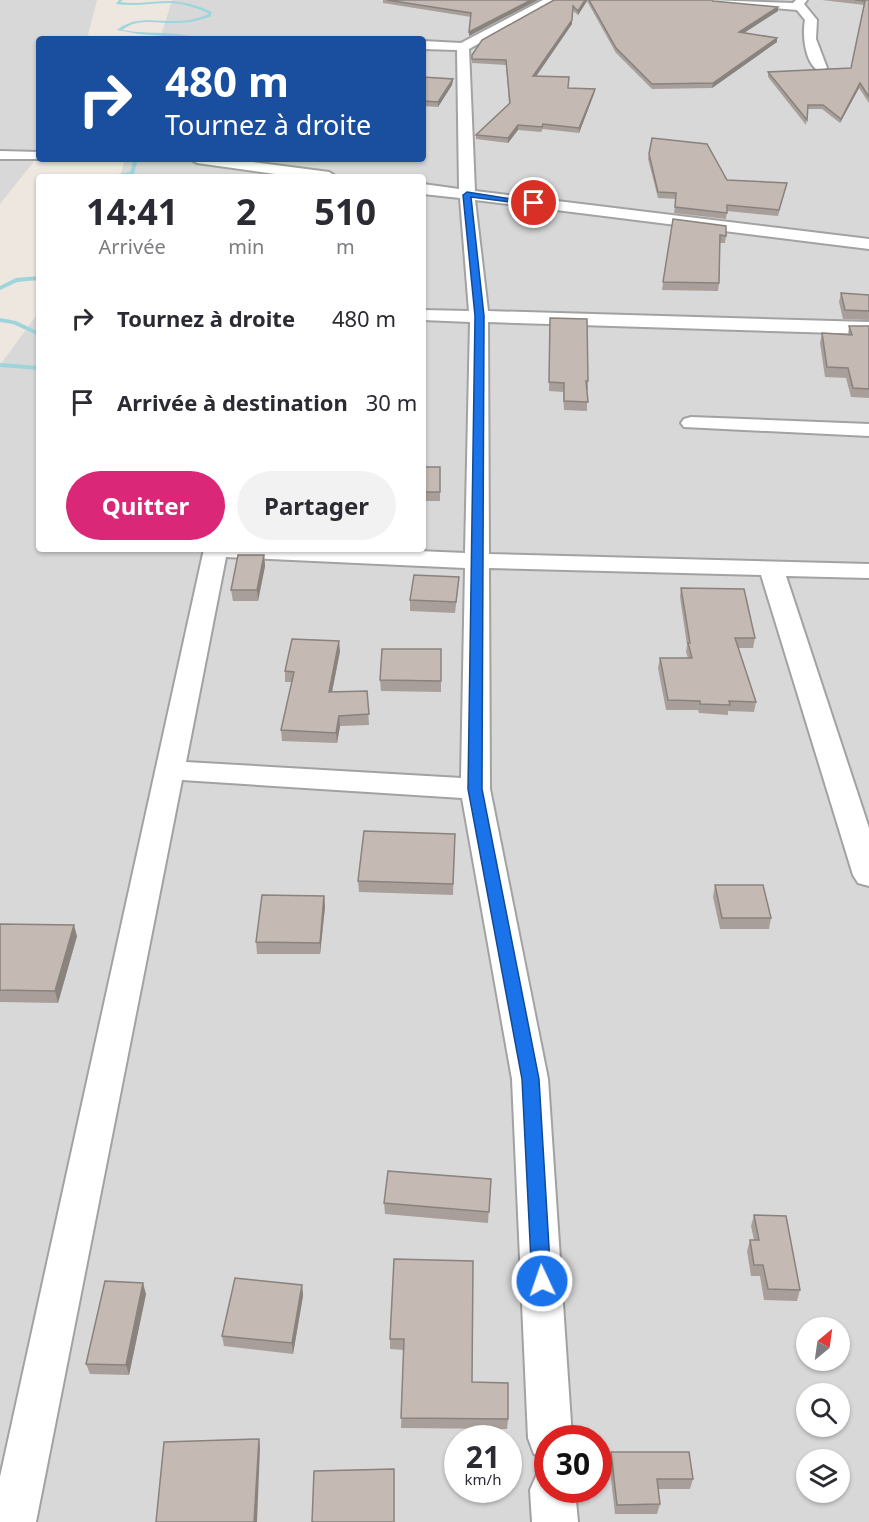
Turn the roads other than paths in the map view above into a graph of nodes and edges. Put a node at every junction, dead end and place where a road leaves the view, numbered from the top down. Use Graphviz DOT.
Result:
graph roads {
  1 [pos="551,0"];
  2 [pos="713,0"];
  3 [pos="803,4"];
  4 [pos="426,45"];
  5 [pos="463,47"];
  6 [pos="821,68"];
  7 [pos="0,155"];
  8 [pos="36,156"];
  9 [pos="225,162"];
  10 [pos="301,170"];
  11 [pos="317,174"];
  12 [pos="426,189"];
  13 [pos="467,195"];
  14 [pos="869,244"];
  15 [pos="426,315"];
  16 [pos="479,316"];
  17 [pos="869,328"];
  18 [pos="691,423"];
  19 [pos="869,430"];
  20 [pos="215,552"];
  21 [pos="282,552"];
  22 [pos="479,561"];
  23 [pos="771,568"];
  24 [pos="869,571"];
  25 [pos="169,770"];
  26 [pos="475,789"];
  27 [pos="869,875"];
  28 [pos="549,1425"];
  29 [pos="554,1503"];
  30 [pos="13,1522"];
  31 [pos="555,1522"];
  1 -- 5 [label="street"];
  2 -- 3 [label="street"];
  3 -- 6 [label="street"];
  4 -- 5 [label="street"];
  5 -- 13 [label="street"];
  7 -- 8 [label="street"];
  9 -- 10 [label="street"];
  10 -- 11 [label="street"];
  12 -- 13 [label="street"];
  13 -- 14 [label="street"];
  13 -- 16 [label="street"];
  15 -- 16 [label="street"];
  16 -- 17 [label="street"];
  16 -- 22 [label="street"];
  18 -- 19 [label="street"];
  20 -- 25 [label="street"];
  21 -- 22 [label="street"];
  22 -- 23 [label="street"];
  22 -- 26 [label="street"];
  23 -- 24 [label="street"];
  23 -- 27 [label="street"];
  25 -- 26 [label="street"];
  25 -- 30 [label="street"];
  26 -- 28 [label="street"];
  29 -- 31 [label="street"];
}
